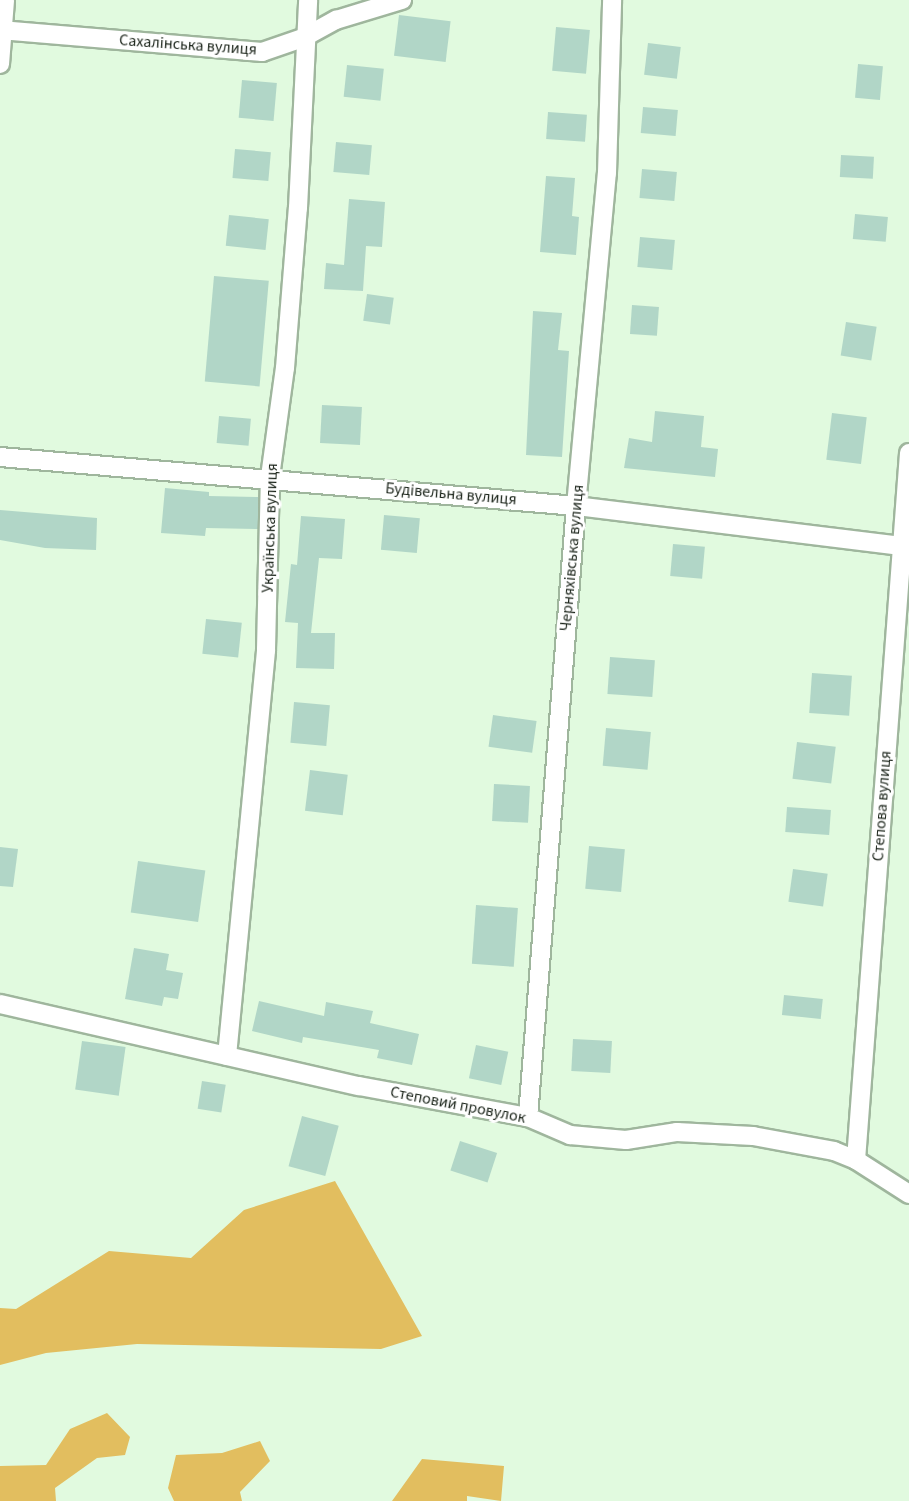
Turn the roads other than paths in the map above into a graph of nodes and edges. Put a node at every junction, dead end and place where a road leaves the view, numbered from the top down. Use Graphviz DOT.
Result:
graph roads {
  1 [pos="5,0"];
  2 [pos="308,0"];
  3 [pos="402,0"];
  4 [pos="612,0"];
  5 [pos="1,30"];
  6 [pos="303,38"];
  7 [pos="0,64"];
  8 [pos="909,453"];
  9 [pos="0,457"];
  10 [pos="270,477"];
  11 [pos="576,506"];
  12 [pos="901,546"];
  13 [pos="0,1004"];
  14 [pos="227,1056"];
  15 [pos="528,1116"];
  16 [pos="856,1160"];
  17 [pos="909,1194"];
  1 -- 5 [label="street"];
  2 -- 6 [label="street, Українська вулиця"];
  3 -- 6 [label="street, Сахалінська вулиця"];
  4 -- 11 [label="street, Черняхівська вулиця"];
  5 -- 6 [label="street, Сахалінська вулиця"];
  5 -- 7 [label="street"];
  6 -- 10 [label="street, Українська вулиця"];
  8 -- 12 [label="street, Степова вулиця"];
  9 -- 10 [label="street, Будівельна вулиця"];
  10 -- 11 [label="street, Будівельна вулиця"];
  10 -- 14 [label="street, Українська вулиця"];
  11 -- 12 [label="street, Будівельна вулиця"];
  11 -- 15 [label="street, Черняхівська вулиця"];
  12 -- 16 [label="street, Степова вулиця"];
  13 -- 14 [label="street, Степовий провулок"];
  14 -- 15 [label="street, Степовий провулок"];
  15 -- 16 [label="street, Степовий провулок"];
  16 -- 17 [label="street, Степовий провулок"];
}
